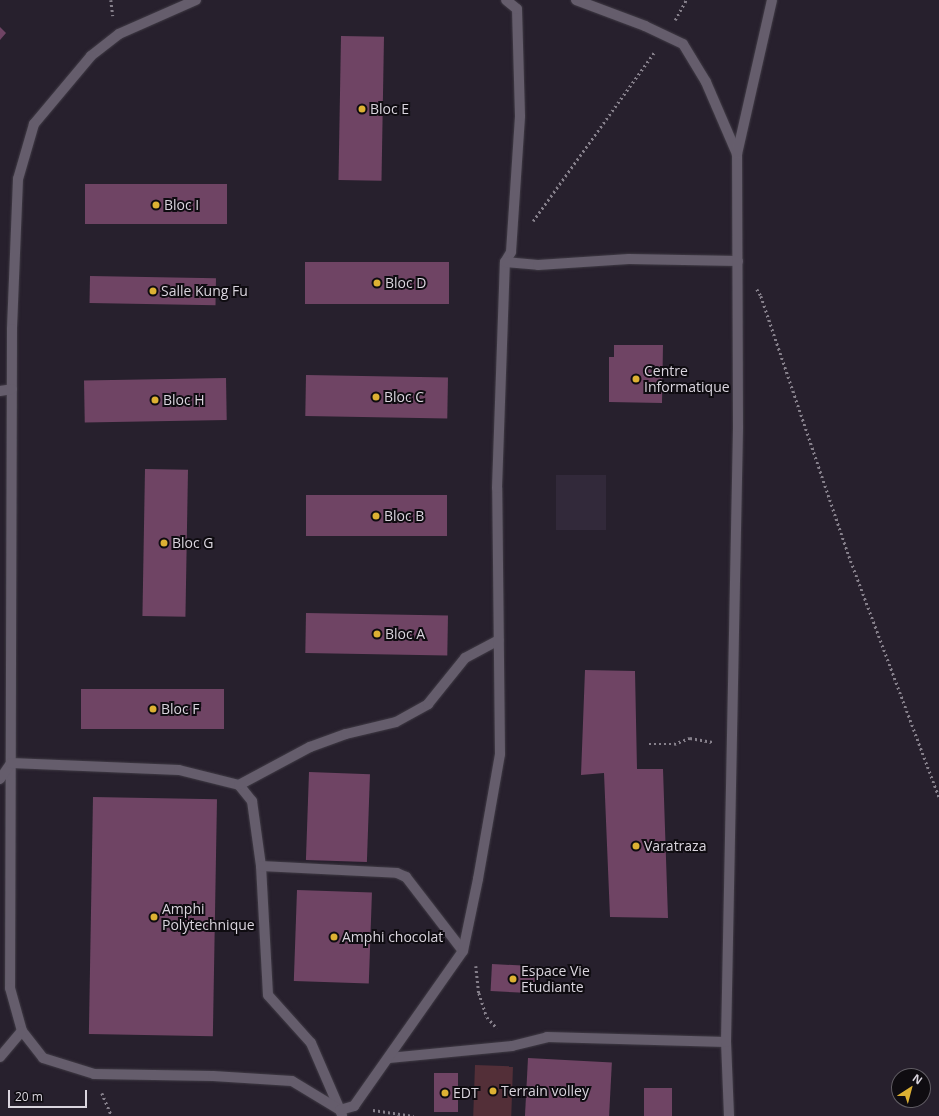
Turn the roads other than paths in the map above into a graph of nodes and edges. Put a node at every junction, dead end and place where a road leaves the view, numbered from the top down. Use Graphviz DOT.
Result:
graph roads {
  1 [pos="196,0"];
  2 [pos="506,0"];
  3 [pos="576,0"];
  4 [pos="772,0"];
  5 [pos="737,154"];
  6 [pos="738,261"];
  7 [pos="505,262"];
  8 [pos="12,390"];
  9 [pos="0,391"];
  10 [pos="499,640"];
  11 [pos="11,763"];
  12 [pos="0,779"];
  13 [pos="239,785"];
  14 [pos="261,866"];
  15 [pos="463,951"];
  16 [pos="22,1031"];
  17 [pos="726,1042"];
  18 [pos="0,1057"];
  19 [pos="389,1058"];
  20 [pos="341,1113"];
  21 [pos="729,1116"];
  1 -- 8 [label="street"];
  2 -- 7 [label="street"];
  3 -- 5 [label="street"];
  4 -- 5 [label="street"];
  5 -- 6 [label="street"];
  6 -- 7 [label="street"];
  6 -- 17 [label="street"];
  7 -- 10 [label="street"];
  8 -- 9 [label="street"];
  8 -- 11 [label="street"];
  10 -- 13 [label="street"];
  10 -- 15 [label="street"];
  11 -- 12 [label="street"];
  11 -- 13 [label="street"];
  11 -- 16 [label="street"];
  13 -- 14 [label="street"];
  14 -- 15 [label="street"];
  14 -- 20 [label="street"];
  15 -- 19 [label="street"];
  16 -- 18 [label="street"];
  16 -- 20 [label="street"];
  17 -- 19 [label="street"];
  17 -- 21 [label="street"];
  19 -- 20 [label="street"];
}
